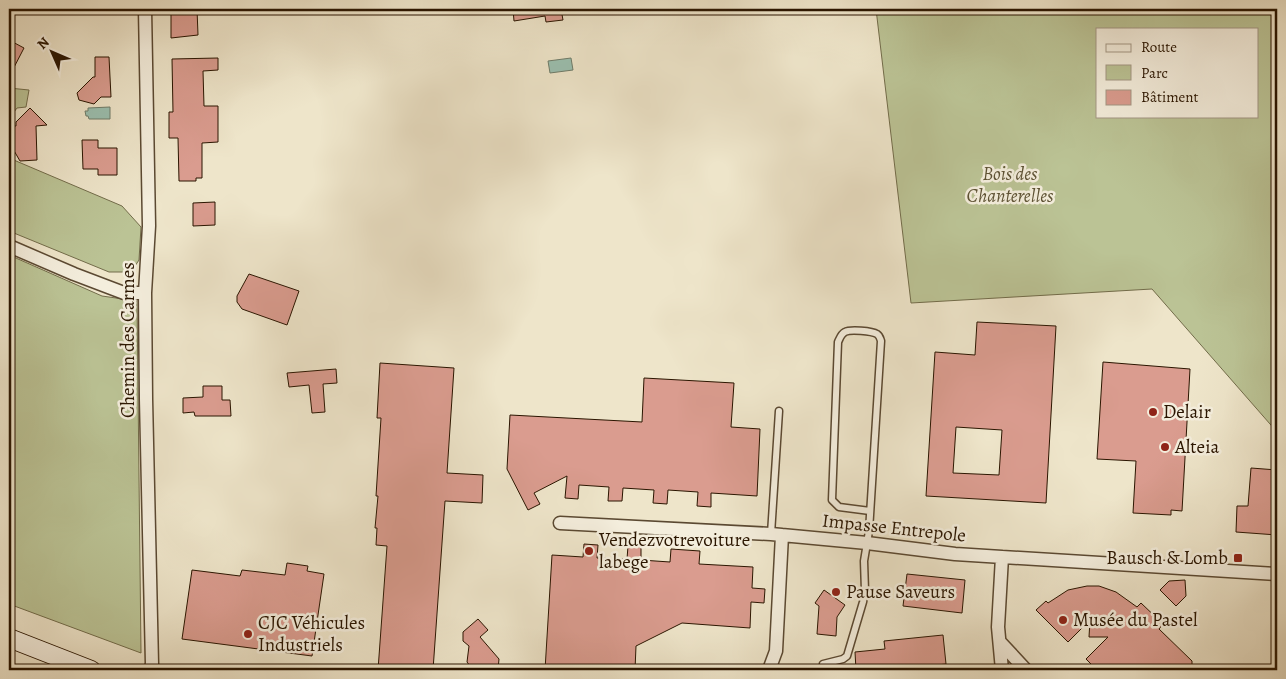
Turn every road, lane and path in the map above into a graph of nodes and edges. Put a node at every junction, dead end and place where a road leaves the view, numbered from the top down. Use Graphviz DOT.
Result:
graph roads {
  1 [pos="145,9"];
  2 [pos="9,246"];
  3 [pos="145,293"];
  4 [pos="779,411"];
  5 [pos="870,510"];
  6 [pos="560,523"];
  7 [pos="776,534"];
  8 [pos="868,543"];
  9 [pos="1002,557"];
  10 [pos="1277,574"];
  11 [pos="9,638"];
  12 [pos="1000,642"];
  13 [pos="823,664"];
  14 [pos="91,670"];
  15 [pos="150,670"];
  16 [pos="769,670"];
  17 [pos="1002,670"];
  18 [pos="1026,670"];
  1 -- 3 [label="street, Chemin des Carmes"];
  2 -- 3 [label="street"];
  3 -- 15 [label="street, Chemin des Carmes"];
  4 -- 7 [label="lane"];
  5 -- 5 [label="lane"];
  5 -- 8 [label="lane"];
  6 -- 7 [label="street, Impasse Entrepole"];
  7 -- 8 [label="street, Impasse Entrepole"];
  7 -- 16 [label="street"];
  8 -- 9 [label="street, Impasse Entrepole"];
  8 -- 13 [label="lane"];
  9 -- 10 [label="street, Impasse Entrepole"];
  9 -- 12 [label="street"];
  11 -- 14 [label="main road"];
  12 -- 17 [label="street"];
  12 -- 18 [label="street"];
}
